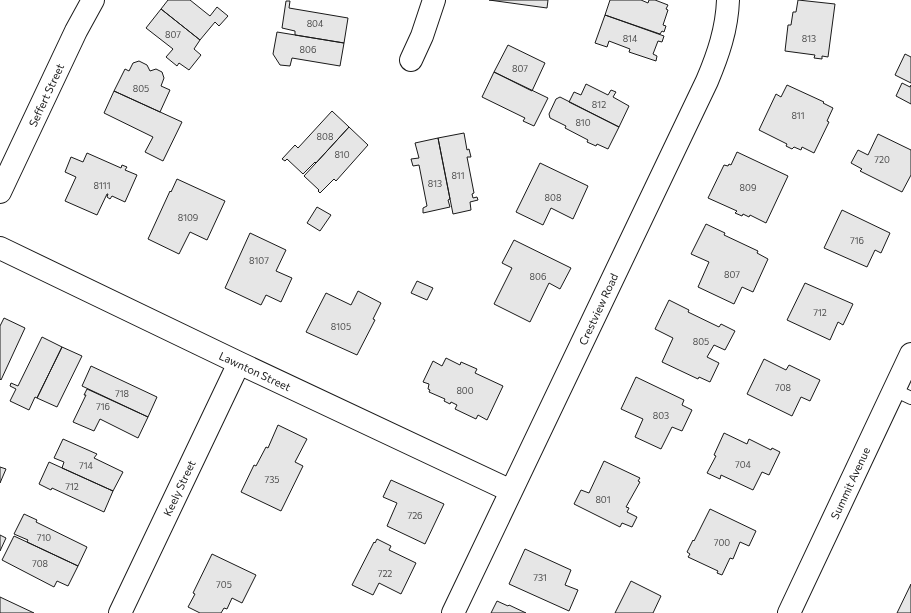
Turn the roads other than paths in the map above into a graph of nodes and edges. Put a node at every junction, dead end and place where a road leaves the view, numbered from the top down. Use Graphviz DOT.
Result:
graph roads {
  1 [pos="94,0"];
  2 [pos="434,0"];
  3 [pos="728,0"];
  4 [pos="411,60"];
  5 [pos="0,192"];
  6 [pos="0,248"];
  7 [pos="911,354"];
  8 [pos="238,363"];
  9 [pos="903,394"];
  10 [pos="511,491"];
  11 [pos="120,613"];
  12 [pos="453,613"];
  13 [pos="789,613"];
  1 -- 5 [label="street, Seffert Street"];
  2 -- 4 [label="street"];
  3 -- 10 [label="street, Crestview Road"];
  6 -- 8 [label="street, Lawnton Street"];
  7 -- 9 [label="street, Summit Avenue"];
  8 -- 10 [label="street, Lawnton Street"];
  8 -- 11 [label="street, Keely Street"];
  9 -- 13 [label="street, Summit Avenue"];
  10 -- 12 [label="street, Crestview Road"];
}
